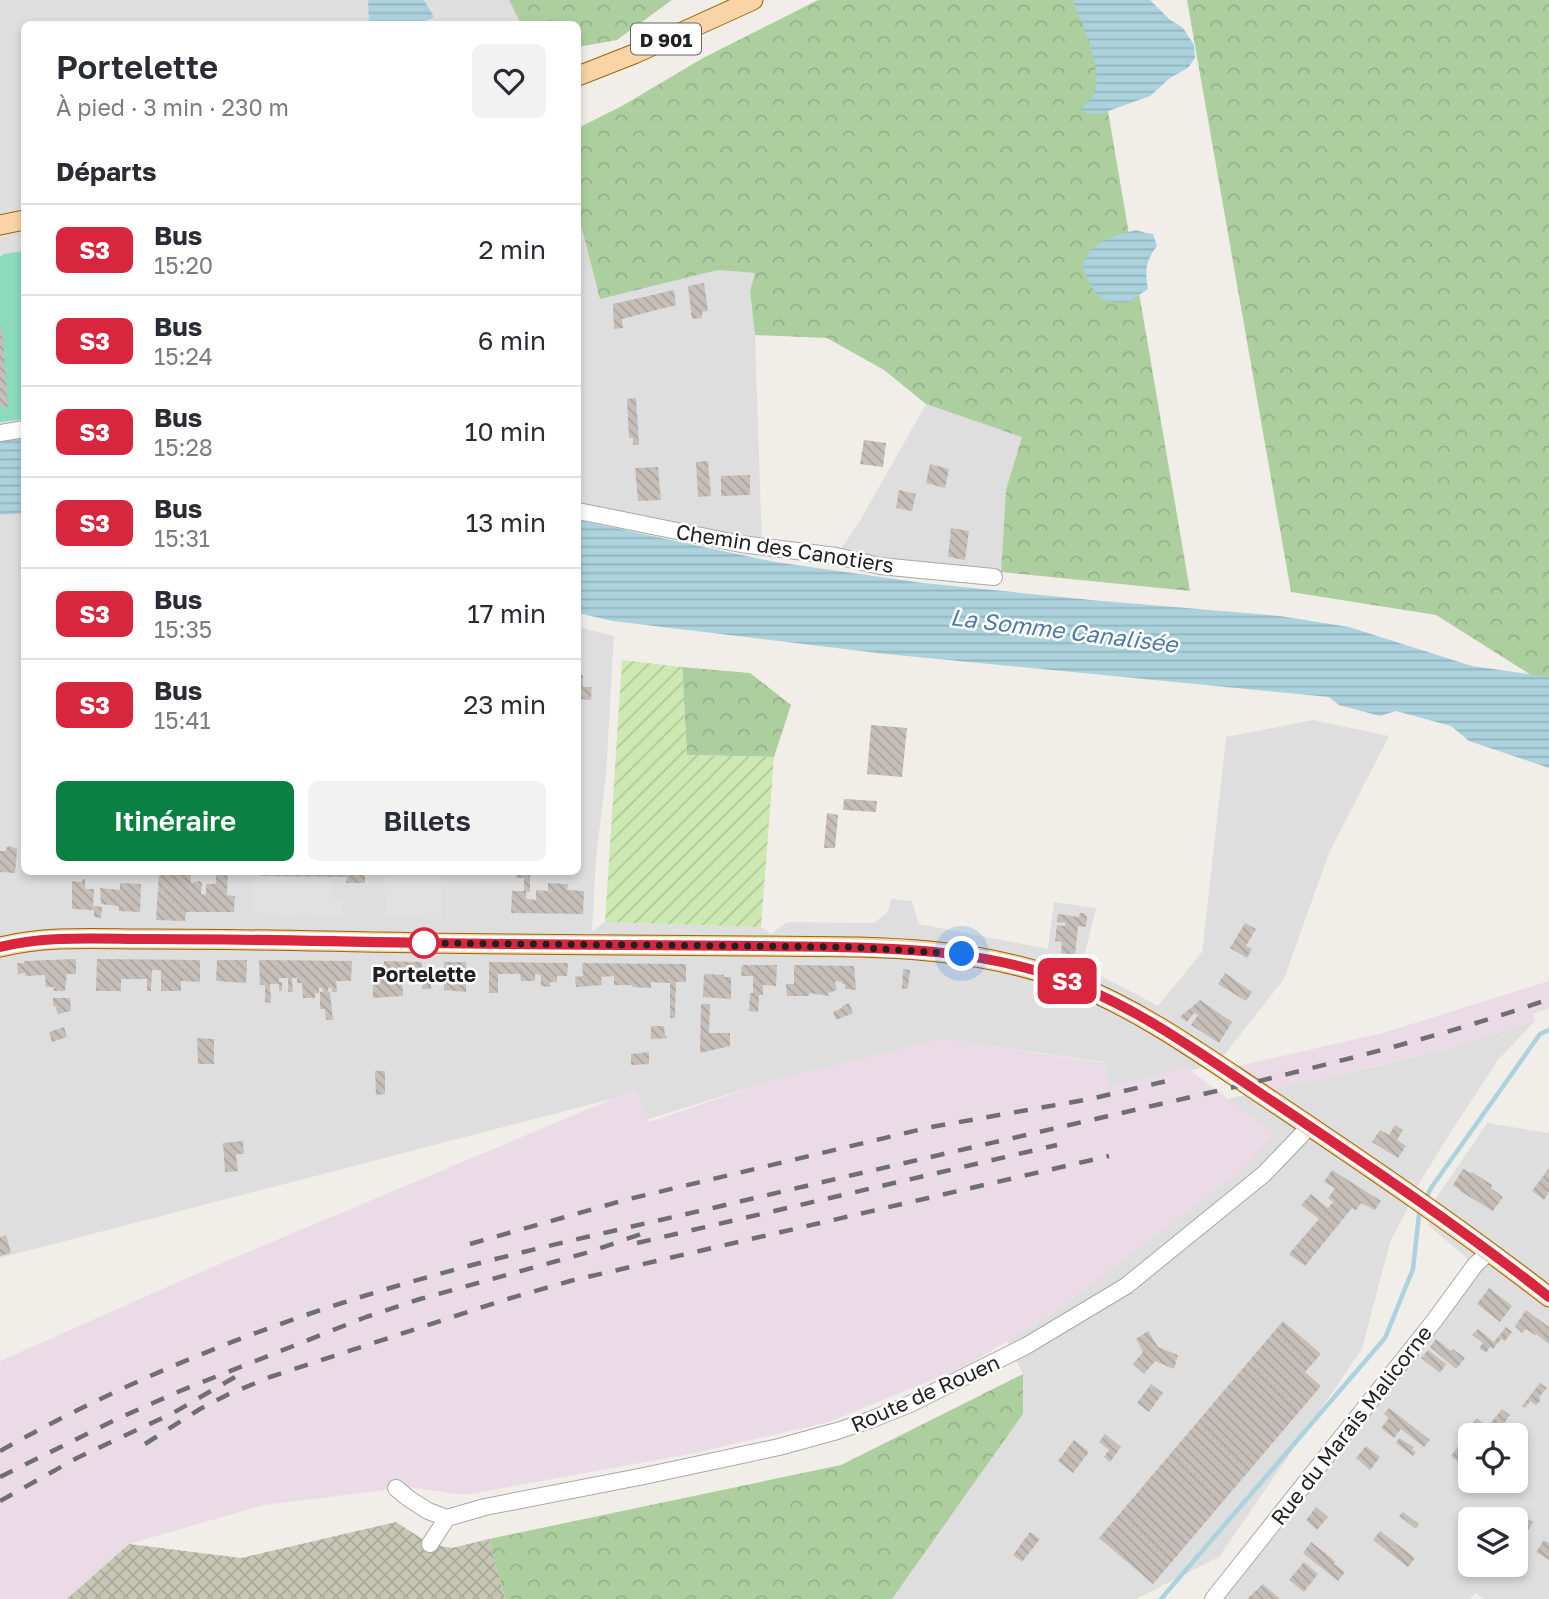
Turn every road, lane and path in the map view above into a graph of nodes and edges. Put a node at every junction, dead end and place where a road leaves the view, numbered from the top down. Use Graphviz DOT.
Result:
graph roads {
  1 [pos="754,0"];
  2 [pos="581,75"];
  3 [pos="21,221"];
  4 [pos="0,225"];
  5 [pos="21,430"];
  6 [pos="0,433"];
  7 [pos="581,512"];
  8 [pos="993,577"];
  9 [pos="0,947"];
  10 [pos="1310,1126"];
  11 [pos="1490,1251"];
  12 [pos="1549,1297"];
  13 [pos="396,1488"];
  14 [pos="447,1518"];
  15 [pos="430,1544"];
  16 [pos="1213,1599"];
  1 -- 2 [label="main road, D 901"];
  3 -- 4 [label="main road"];
  5 -- 6 [label="street"];
  7 -- 8 [label="street, Chemin des Canotiers"];
  9 -- 10 [label="main road"];
  10 -- 11 [label="main road"];
  10 -- 14 [label="street, Route de Rouen"];
  11 -- 12 [label="main road"];
  11 -- 16 [label="street, Rue du Marais Malicorne"];
  13 -- 14 [label="street"];
  14 -- 15 [label="street"];
}
